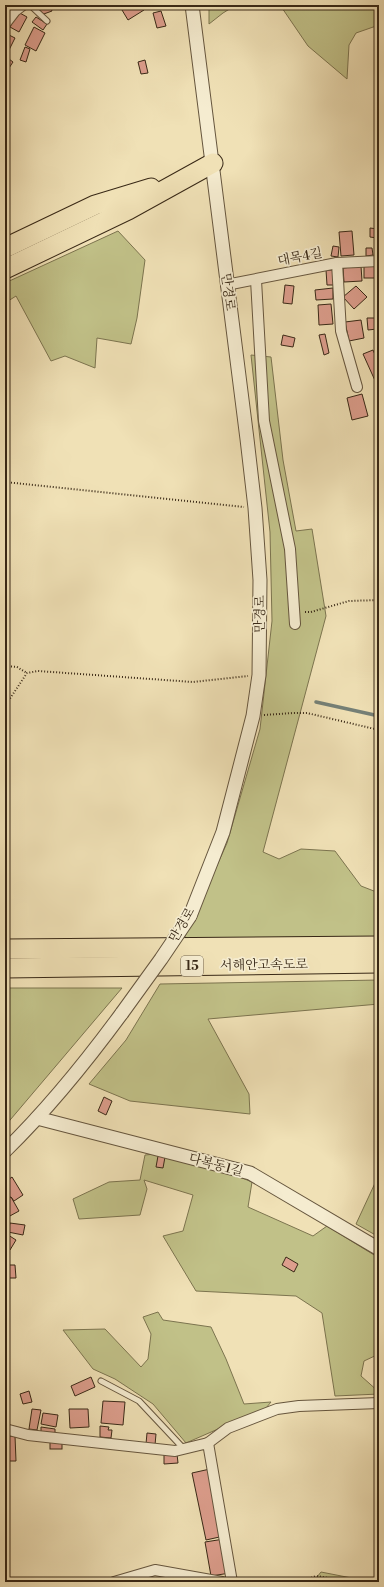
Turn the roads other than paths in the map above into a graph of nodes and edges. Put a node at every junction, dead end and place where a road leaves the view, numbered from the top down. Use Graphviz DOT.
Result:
graph roads {
  1 [pos="23,5"];
  2 [pos="30,5"];
  3 [pos="192,5"];
  4 [pos="47,21"];
  5 [pos="5,24"];
  6 [pos="213,163"];
  7 [pos="183,178"];
  8 [pos="5,248"];
  9 [pos="379,261"];
  10 [pos="338,263"];
  11 [pos="5,269"];
  12 [pos="256,280"];
  13 [pos="226,286"];
  14 [pos="357,386"];
  15 [pos="295,624"];
  16 [pos="379,946"];
  17 [pos="5,949"];
  18 [pos="379,964"];
  19 [pos="5,968"];
  20 [pos="37,1118"];
  21 [pos="5,1151"];
  22 [pos="379,1248"];
  23 [pos="101,1381"];
  24 [pos="379,1403"];
  25 [pos="5,1429"];
  26 [pos="208,1443"];
  27 [pos="184,1449"];
  28 [pos="114,1582"];
  29 [pos="222,1582"];
  30 [pos="232,1582"];
  1 -- 5 [label="street"];
  2 -- 4 [label="lane"];
  3 -- 6 [label="street, 만경로"];
  6 -- 7 [label="highway"];
  6 -- 13 [label="street, 만경로"];
  7 -- 8 [label="highway"];
  7 -- 11 [label="highway"];
  9 -- 10 [label="street, 대목4길"];
  10 -- 12 [label="street, 대목4길"];
  10 -- 14 [label="street"];
  12 -- 13 [label="street, 대목4길"];
  12 -- 15 [label="street"];
  13 -- 20 [label="street, 만경로, bridge"];
  16 -- 17 [label="highway, 서해안고속도로 / 15"];
  18 -- 19 [label="highway, 서해안고속도로 / 15"];
  20 -- 21 [label="street, 만경로"];
  20 -- 22 [label="street, 다복동1길"];
  23 -- 27 [label="lane"];
  24 -- 26 [label="street"];
  25 -- 27 [label="street"];
  26 -- 27 [label="street"];
  26 -- 30 [label="street"];
  28 -- 29 [label="street"];
}
